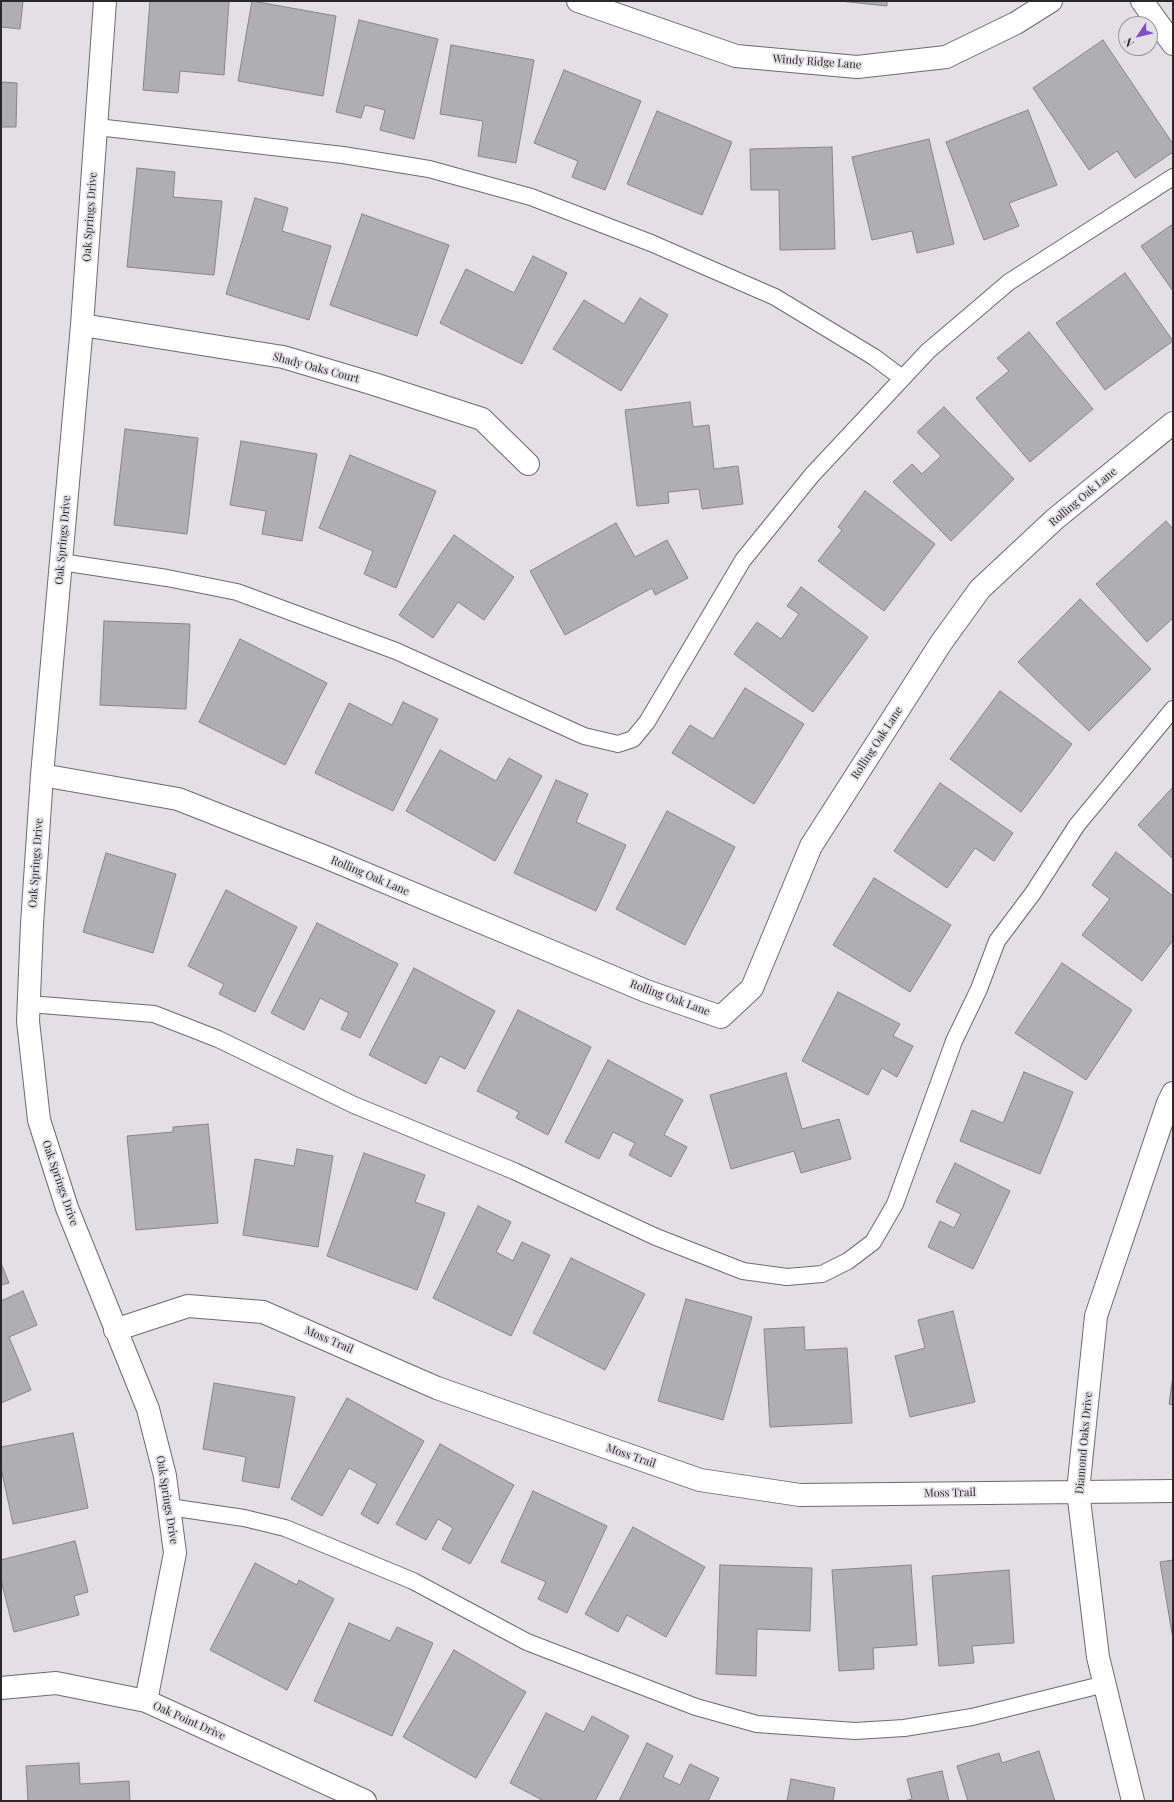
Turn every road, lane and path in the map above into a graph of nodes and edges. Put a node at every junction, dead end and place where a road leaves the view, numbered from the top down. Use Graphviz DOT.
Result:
graph roads {
  1 [pos="106,1"];
  2 [pos="578,1"];
  3 [pos="1051,1"];
  4 [pos="1142,1"];
  5 [pos="1173,44"];
  6 [pos="96,127"];
  7 [pos="1173,177"];
  8 [pos="82,325"];
  9 [pos="902,378"];
  10 [pos="1173,423"];
  11 [pos="528,464"];
  12 [pos="61,562"];
  13 [pos="1173,709"];
  14 [pos="42,775"];
  15 [pos="29,1004"];
  16 [pos="1173,1093"];
  17 [pos="115,1330"];
  18 [pos="1078,1491"];
  19 [pos="1173,1491"];
  20 [pos="169,1507"];
  21 [pos="1105,1684"];
  22 [pos="1,1688"];
  23 [pos="146,1701"];
  24 [pos="365,1801"];
  25 [pos="1132,1801"];
  1 -- 6 [label="street, Oak Springs Drive"];
  2 -- 3 [label="street, Windy Ridge Lane"];
  4 -- 5 [label="street"];
  6 -- 8 [label="street, Oak Springs Drive"];
  6 -- 9 [label="lane"];
  7 -- 9 [label="lane"];
  8 -- 11 [label="street, Shady Oaks Court"];
  8 -- 12 [label="street, Oak Springs Drive"];
  9 -- 12 [label="lane"];
  10 -- 14 [label="street, Rolling Oak Lane"];
  12 -- 14 [label="street, Oak Springs Drive"];
  13 -- 15 [label="lane"];
  14 -- 15 [label="street, Oak Springs Drive"];
  15 -- 17 [label="street, Oak Springs Drive"];
  16 -- 18 [label="street, Diamond Oaks Drive"];
  17 -- 18 [label="street, Moss Trail"];
  17 -- 20 [label="street, Oak Springs Drive"];
  18 -- 19 [label="street, Moss Trail"];
  18 -- 21 [label="street, Diamond Oaks Drive"];
  20 -- 21 [label="lane"];
  20 -- 23 [label="street, Oak Springs Drive"];
  21 -- 25 [label="street, Diamond Oaks Drive"];
  22 -- 23 [label="street, Oak Point Drive"];
  23 -- 24 [label="street, Oak Point Drive"];
}
